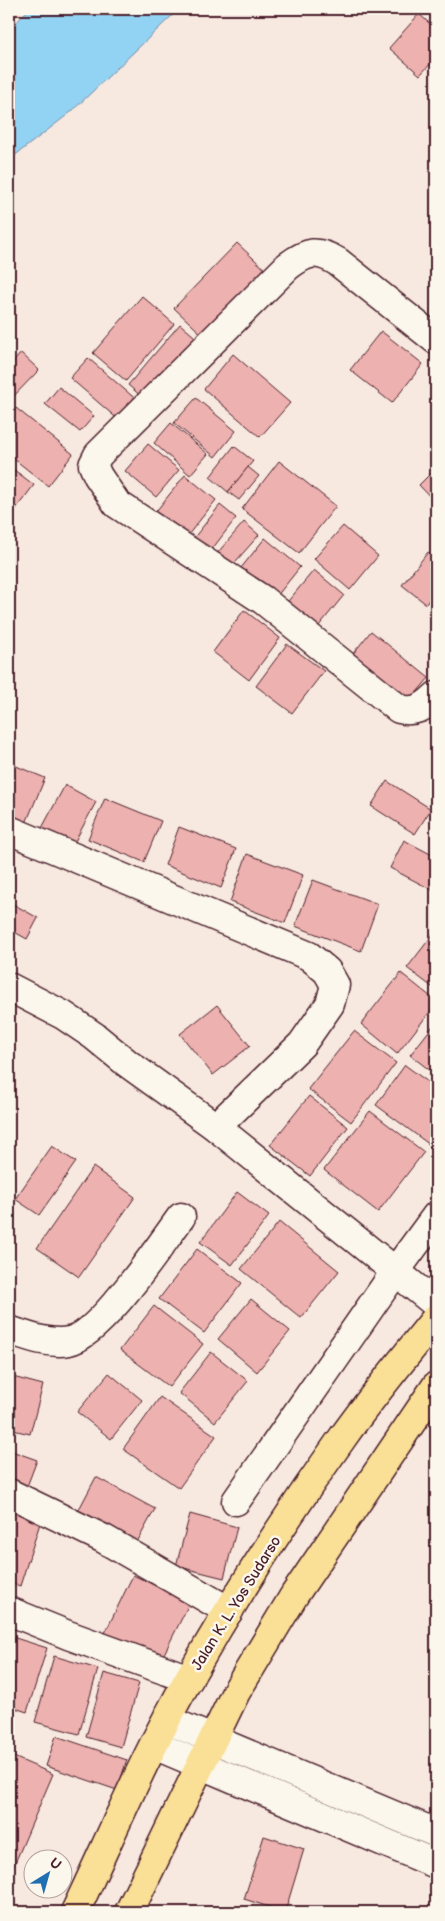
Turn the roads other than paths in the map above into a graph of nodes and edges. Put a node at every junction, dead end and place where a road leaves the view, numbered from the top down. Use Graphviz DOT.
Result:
graph roads {
  1 [pos="436,340"];
  2 [pos="436,696"];
  3 [pos="9,830"];
  4 [pos="9,987"];
  5 [pos="216,1127"];
  6 [pos="436,1216"];
  7 [pos="181,1217"];
  8 [pos="395,1272"];
  9 [pos="436,1304"];
  10 [pos="436,1318"];
  11 [pos="9,1330"];
  12 [pos="436,1386"];
  13 [pos="9,1492"];
  14 [pos="236,1501"];
  15 [pos="217,1603"];
  16 [pos="9,1611"];
  17 [pos="188,1679"];
  18 [pos="167,1720"];
  19 [pos="212,1738"];
  20 [pos="154,1745"];
  21 [pos="200,1764"];
  22 [pos="436,1833"];
  23 [pos="436,1864"];
  24 [pos="75,1912"];
  25 [pos="130,1912"];
  1 -- 2 [label="street"];
  3 -- 5 [label="street"];
  4 -- 5 [label="street"];
  5 -- 8 [label="street"];
  6 -- 8 [label="street"];
  7 -- 11 [label="street"];
  8 -- 9 [label="street"];
  8 -- 14 [label="street"];
  10 -- 15 [label="highway, Jalan K. L. Yos Sudarso"];
  12 -- 19 [label="highway"];
  13 -- 15 [label="street"];
  15 -- 17 [label="highway, Jalan K. L. Yos Sudarso"];
  16 -- 17 [label="street"];
  17 -- 18 [label="highway, Jalan K. L. Yos Sudarso"];
  18 -- 19 [label="street"];
  18 -- 20 [label="highway, Jalan K. L. Yos Sudarso"];
  19 -- 21 [label="highway"];
  19 -- 22 [label="street"];
  20 -- 21 [label="street"];
  20 -- 24 [label="highway, Jalan K. L. Yos Sudarso"];
  21 -- 23 [label="street"];
  21 -- 25 [label="highway"];
}
